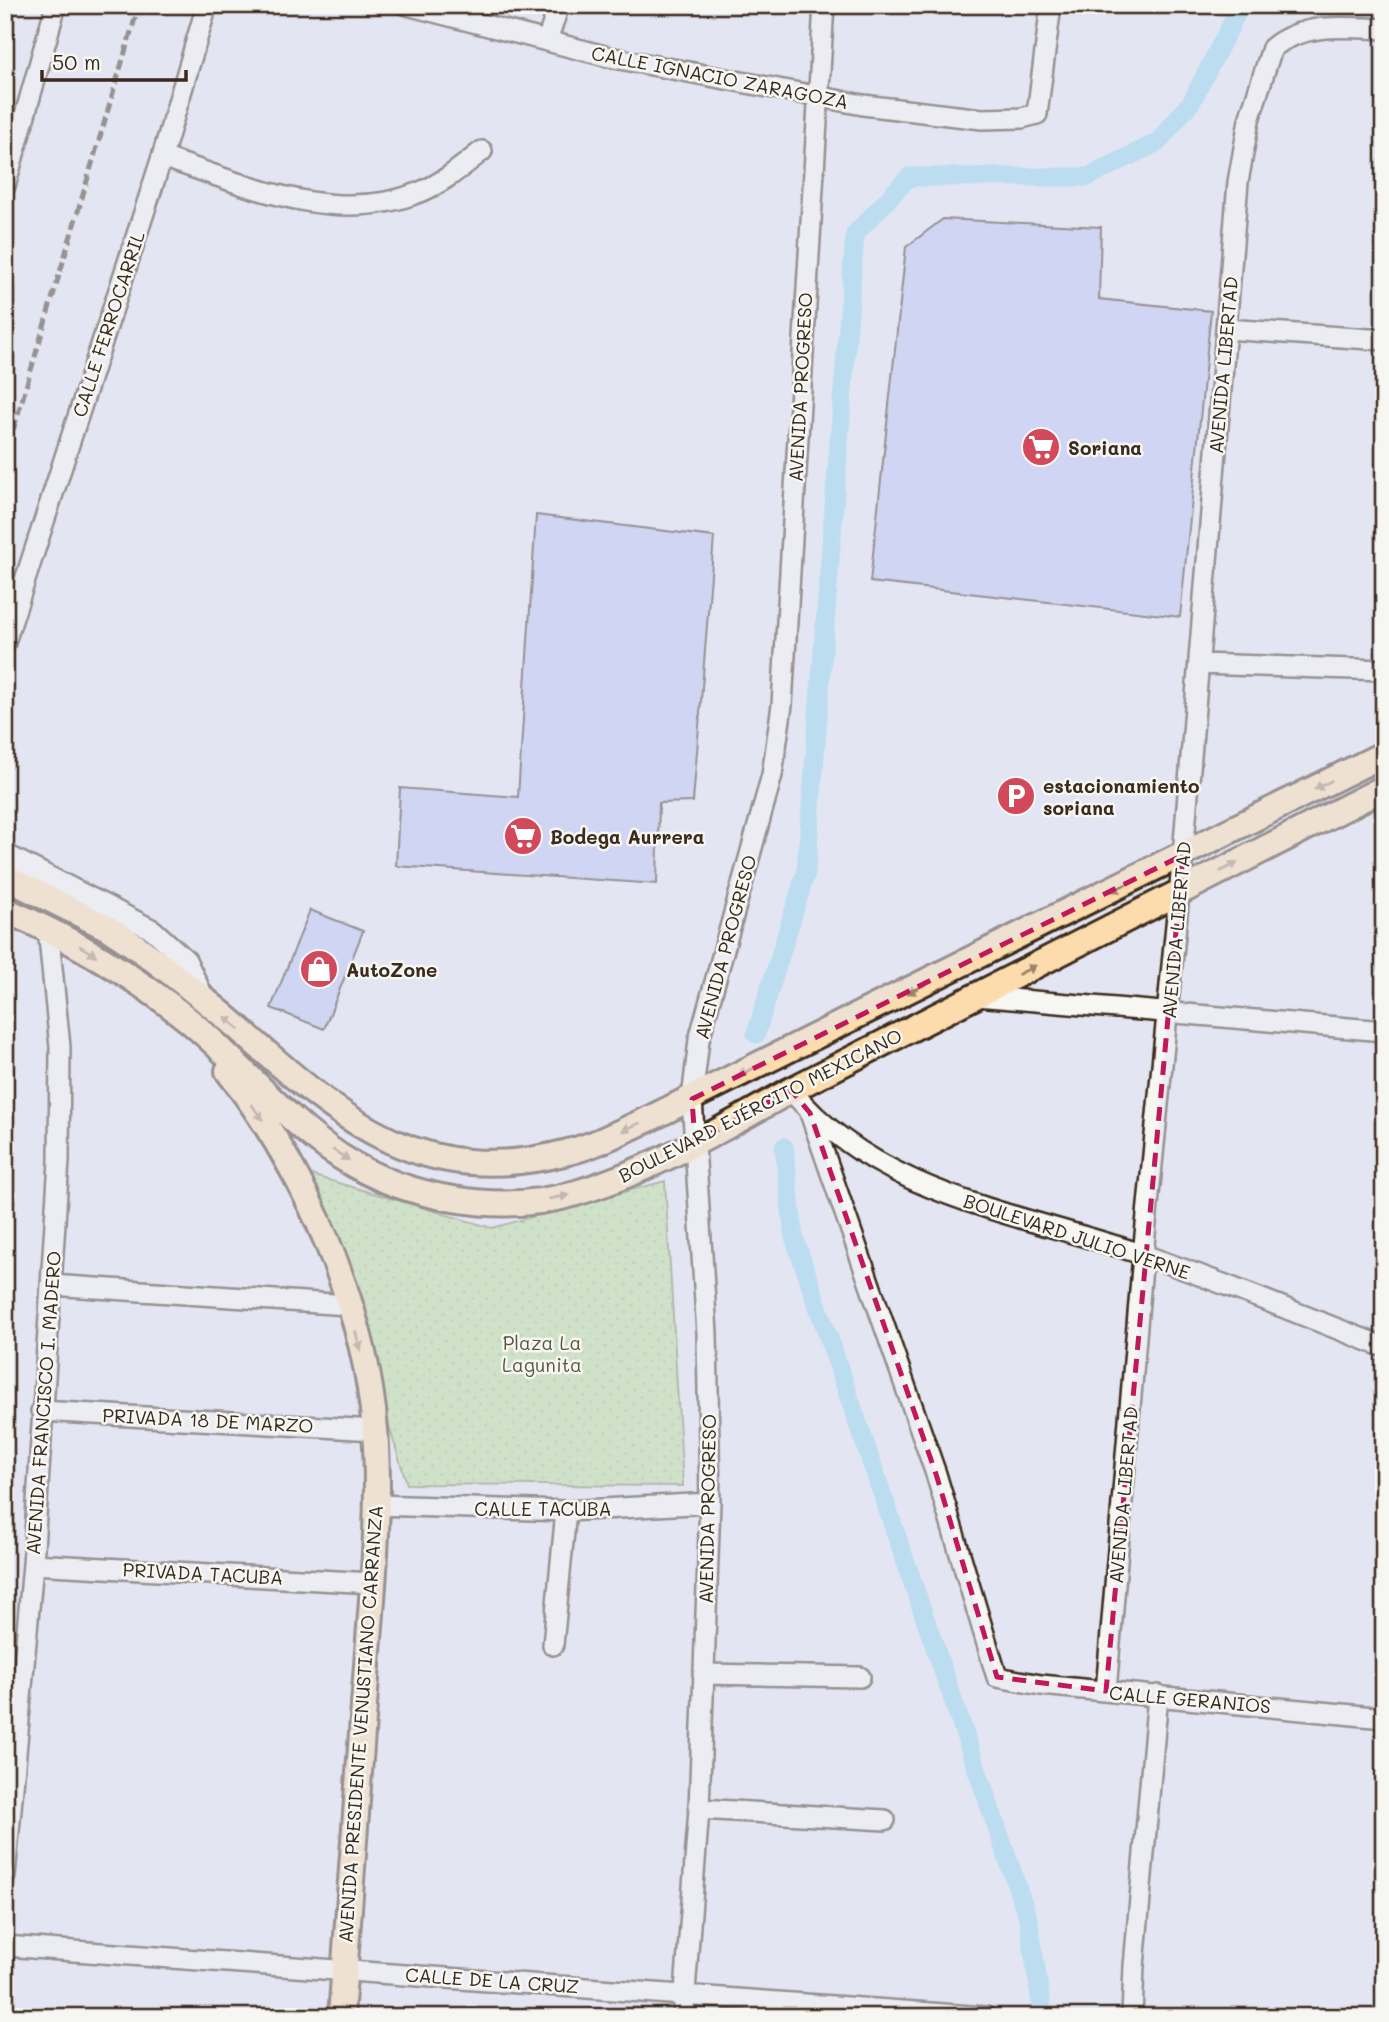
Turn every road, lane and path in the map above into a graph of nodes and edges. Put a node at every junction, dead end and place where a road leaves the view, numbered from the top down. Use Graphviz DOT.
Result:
graph roads {
  1 [pos="56,5"];
  2 [pos="207,5"];
  3 [pos="407,5"];
  4 [pos="559,5"];
  5 [pos="824,5"];
  6 [pos="1051,5"];
  7 [pos="1384,29"];
  8 [pos="547,41"];
  9 [pos="816,94"];
  10 [pos="482,151"];
  11 [pos="162,157"];
  12 [pos="5,186"];
  13 [pos="1226,328"];
  14 [pos="1384,340"];
  15 [pos="5,642"];
  16 [pos="1199,663"];
  17 [pos="1384,670"];
  18 [pos="1384,754"];
  19 [pos="1384,788"];
  20 [pos="5,854"];
  21 [pos="1183,855"];
  22 [pos="5,877"];
  23 [pos="1180,892"];
  24 [pos="5,910"];
  25 [pos="48,928"];
  26 [pos="976,996"];
  27 [pos="206,1001"];
  28 [pos="1168,1012"];
  29 [pos="186,1018"];
  30 [pos="1384,1031"];
  31 [pos="786,1094"];
  32 [pos="699,1095"];
  33 [pos="810,1113"];
  34 [pos="705,1137"];
  35 [pos="1143,1255"];
  36 [pos="51,1285"];
  37 [pos="348,1305"];
  38 [pos="1384,1347"];
  39 [pos="41,1410"];
  40 [pos="375,1430"];
  41 [pos="710,1503"];
  42 [pos="375,1505"];
  43 [pos="566,1511"];
  44 [pos="33,1564"];
  45 [pos="373,1583"];
  46 [pos="553,1645"];
  47 [pos="703,1674"];
  48 [pos="860,1677"];
  49 [pos="1106,1691"];
  50 [pos="1158,1695"];
  51 [pos="1384,1718"];
  52 [pos="699,1809"];
  53 [pos="885,1820"];
  54 [pos="5,1877"];
  55 [pos="5,1947"];
  56 [pos="344,1969"];
  57 [pos="685,1994"];
  58 [pos="983,2015"];
  59 [pos="341,2017"];
  60 [pos="683,2017"];
  61 [pos="1132,2017"];
  1 -- 12 [label="street"];
  2 -- 11 [label="street, CALLE FERROCARRIL"];
  3 -- 8 [label="street, CALLE IGNACIO ZARAGOZA"];
  4 -- 8 [label="street"];
  5 -- 9 [label="street, AVENIDA PROGRESO"];
  6 -- 9 [label="street, CALLE IGNACIO ZARAGOZA"];
  7 -- 13 [label="street, AVENIDA LIBERTAD"];
  8 -- 9 [label="street, CALLE IGNACIO ZARAGOZA"];
  9 -- 32 [label="street, AVENIDA PROGRESO"];
  10 -- 11 [label="street"];
  11 -- 15 [label="street, CALLE FERROCARRIL"];
  13 -- 14 [label="street"];
  13 -- 16 [label="street, AVENIDA LIBERTAD"];
  16 -- 17 [label="street"];
  16 -- 21 [label="street, AVENIDA LIBERTAD"];
  18 -- 21 [label="main road, BOULEVARD EJÉRCITO MEXICANO, one-way"];
  23 -- 19 [label="main road, BOULEVARD EJÉRCITO MEXICANO, one-way"];
  20 -- 27 [label="street"];
  21 -- 23 [label="street, AVENIDA LIBERTAD"];
  21 -- 32 [label="main road, BOULEVARD EJÉRCITO MEXICANO, one-way"];
  22 -- 27 [label="main road, BOULEVARD EJÉRCITO MEXICANO"];
  26 -- 23 [label="main road, BOULEVARD EJÉRCITO MEXICANO, one-way"];
  23 -- 28 [label="street, AVENIDA LIBERTAD"];
  24 -- 25 [label="main road, BOULEVARD EJÉRCITO MEXICANO"];
  25 -- 29 [label="main road, BOULEVARD EJÉRCITO MEXICANO, one-way"];
  25 -- 36 [label="street, AVENIDA FRANCISCO I. MADERO"];
  26 -- 28 [label="street"];
  26 -- 31 [label="main road, BOULEVARD EJÉRCITO MEXICANO"];
  32 -- 27 [label="main road, BOULEVARD EJÉRCITO MEXICANO, one-way"];
  28 -- 30 [label="street"];
  28 -- 35 [label="street, AVENIDA LIBERTAD"];
  29 -- 34 [label="main road, BOULEVARD EJÉRCITO MEXICANO, one-way"];
  29 -- 37 [label="main road, AVENIDA PRESIDENTE VENUSTIANO CARRANZA, one-way"];
  31 -- 33 [label="street, BOULEVARD JULIO VERNE"];
  31 -- 34 [label="main road, BOULEVARD EJÉRCITO MEXICANO"];
  32 -- 34 [label="street, AVENIDA PROGRESO"];
  33 -- 35 [label="street, BOULEVARD JULIO VERNE"];
  33 -- 49 [label="street, CALLE GERANIOS"];
  34 -- 41 [label="street, AVENIDA PROGRESO"];
  35 -- 38 [label="street, BOULEVARD JULIO VERNE"];
  35 -- 49 [label="street, AVENIDA LIBERTAD"];
  36 -- 37 [label="street"];
  36 -- 39 [label="street, AVENIDA FRANCISCO I. MADERO"];
  37 -- 40 [label="main road, AVENIDA PRESIDENTE VENUSTIANO CARRANZA, one-way"];
  39 -- 40 [label="street, PRIVADA 18 DE MARZO"];
  39 -- 44 [label="street, AVENIDA FRANCISCO I. MADERO"];
  40 -- 42 [label="main road, AVENIDA PRESIDENTE VENUSTIANO CARRANZA"];
  41 -- 43 [label="street, CALLE TACUBA"];
  41 -- 47 [label="street, AVENIDA PROGRESO"];
  42 -- 43 [label="street, CALLE TACUBA"];
  42 -- 45 [label="main road, AVENIDA PRESIDENTE VENUSTIANO CARRANZA"];
  43 -- 46 [label="street"];
  44 -- 45 [label="street, PRIVADA TACUBA"];
  44 -- 54 [label="street, AVENIDA FRANCISCO I. MADERO"];
  45 -- 56 [label="main road, AVENIDA PRESIDENTE VENUSTIANO CARRANZA"];
  47 -- 48 [label="street"];
  47 -- 52 [label="street, AVENIDA PROGRESO"];
  49 -- 50 [label="street, CALLE GERANIOS"];
  50 -- 51 [label="street, CALLE GERANIOS"];
  50 -- 61 [label="street"];
  52 -- 53 [label="street"];
  52 -- 57 [label="street, AVENIDA PROGRESO"];
  55 -- 56 [label="street, CALLE DE LA CRUZ"];
  56 -- 57 [label="street, CALLE DE LA CRUZ"];
  56 -- 59 [label="main road, AVENIDA PRESIDENTE VENUSTIANO CARRANZA"];
  57 -- 58 [label="street, CALLE DE LA CRUZ"];
  57 -- 60 [label="street, AVENIDA PROGRESO"];
}
